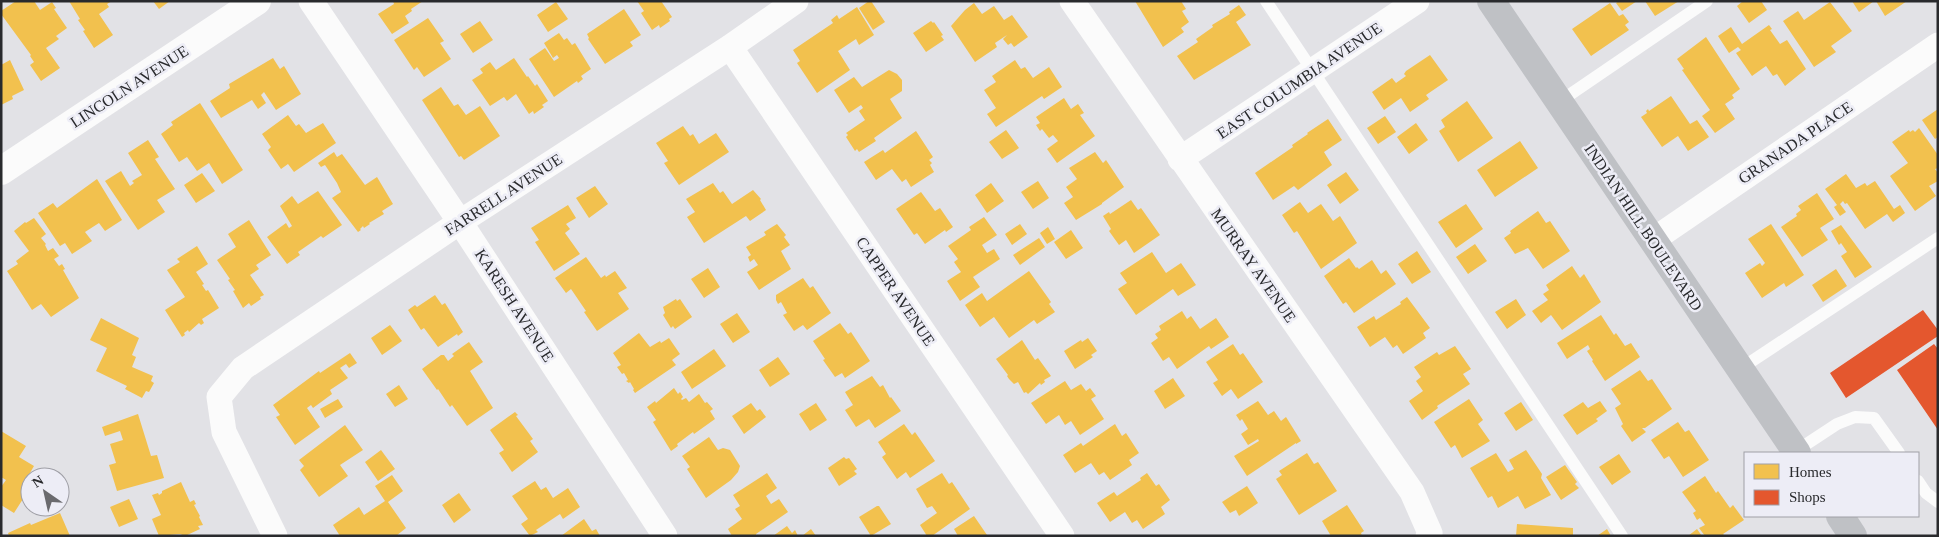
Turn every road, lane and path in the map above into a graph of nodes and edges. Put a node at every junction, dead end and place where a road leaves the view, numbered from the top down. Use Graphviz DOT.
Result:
graph roads {
  1 [pos="257,1"];
  2 [pos="311,1"];
  3 [pos="796,1"];
  4 [pos="1072,1"];
  5 [pos="1266,1"];
  6 [pos="1417,1"];
  7 [pos="1490,1"];
  8 [pos="1706,1"];
  9 [pos="1938,45"];
  10 [pos="730,47"];
  11 [pos="1313,71"];
  12 [pos="1558,102"];
  13 [pos="1180,159"];
  14 [pos="1,170"];
  15 [pos="460,222"];
  16 [pos="1938,238"];
  17 [pos="1652,240"];
  18 [pos="1740,370"];
  19 [pos="1796,452"];
  20 [pos="1898,452"];
  21 [pos="1919,482"];
  22 [pos="1938,502"];
  23 [pos="1841,517"];
  24 [pos="1429,534"];
  25 [pos="275,536"];
  26 [pos="665,536"];
  27 [pos="1062,536"];
  28 [pos="1622,536"];
  29 [pos="1853,536"];
  1 -- 14 [label="street, LINCOLN AVENUE"];
  2 -- 15 [label="street, KARESH AVENUE"];
  3 -- 10 [label="street, FARRELL AVENUE"];
  4 -- 13 [label="street, MURRAY AVENUE"];
  5 -- 11 [label="lane"];
  6 -- 11 [label="street, EAST COLUMBIA AVENUE"];
  7 -- 12 [label="main road, INDIAN HILL BOULEVARD"];
  8 -- 12 [label="lane"];
  9 -- 17 [label="street, GRANADA PLACE"];
  10 -- 15 [label="street, FARRELL AVENUE"];
  10 -- 27 [label="street, CAPPER AVENUE"];
  11 -- 13 [label="street, EAST COLUMBIA AVENUE"];
  11 -- 28 [label="lane"];
  12 -- 17 [label="main road, INDIAN HILL BOULEVARD"];
  13 -- 24 [label="street, MURRAY AVENUE"];
  15 -- 25 [label="street, FARRELL AVENUE"];
  15 -- 26 [label="street, KARESH AVENUE"];
  16 -- 18 [label="lane"];
  17 -- 18 [label="main road, INDIAN HILL BOULEVARD"];
  18 -- 19 [label="main road, INDIAN HILL BOULEVARD"];
  19 -- 20 [label="lane"];
  21 -- 22 [label="lane"];
  23 -- 29 [label="main road"];
}
